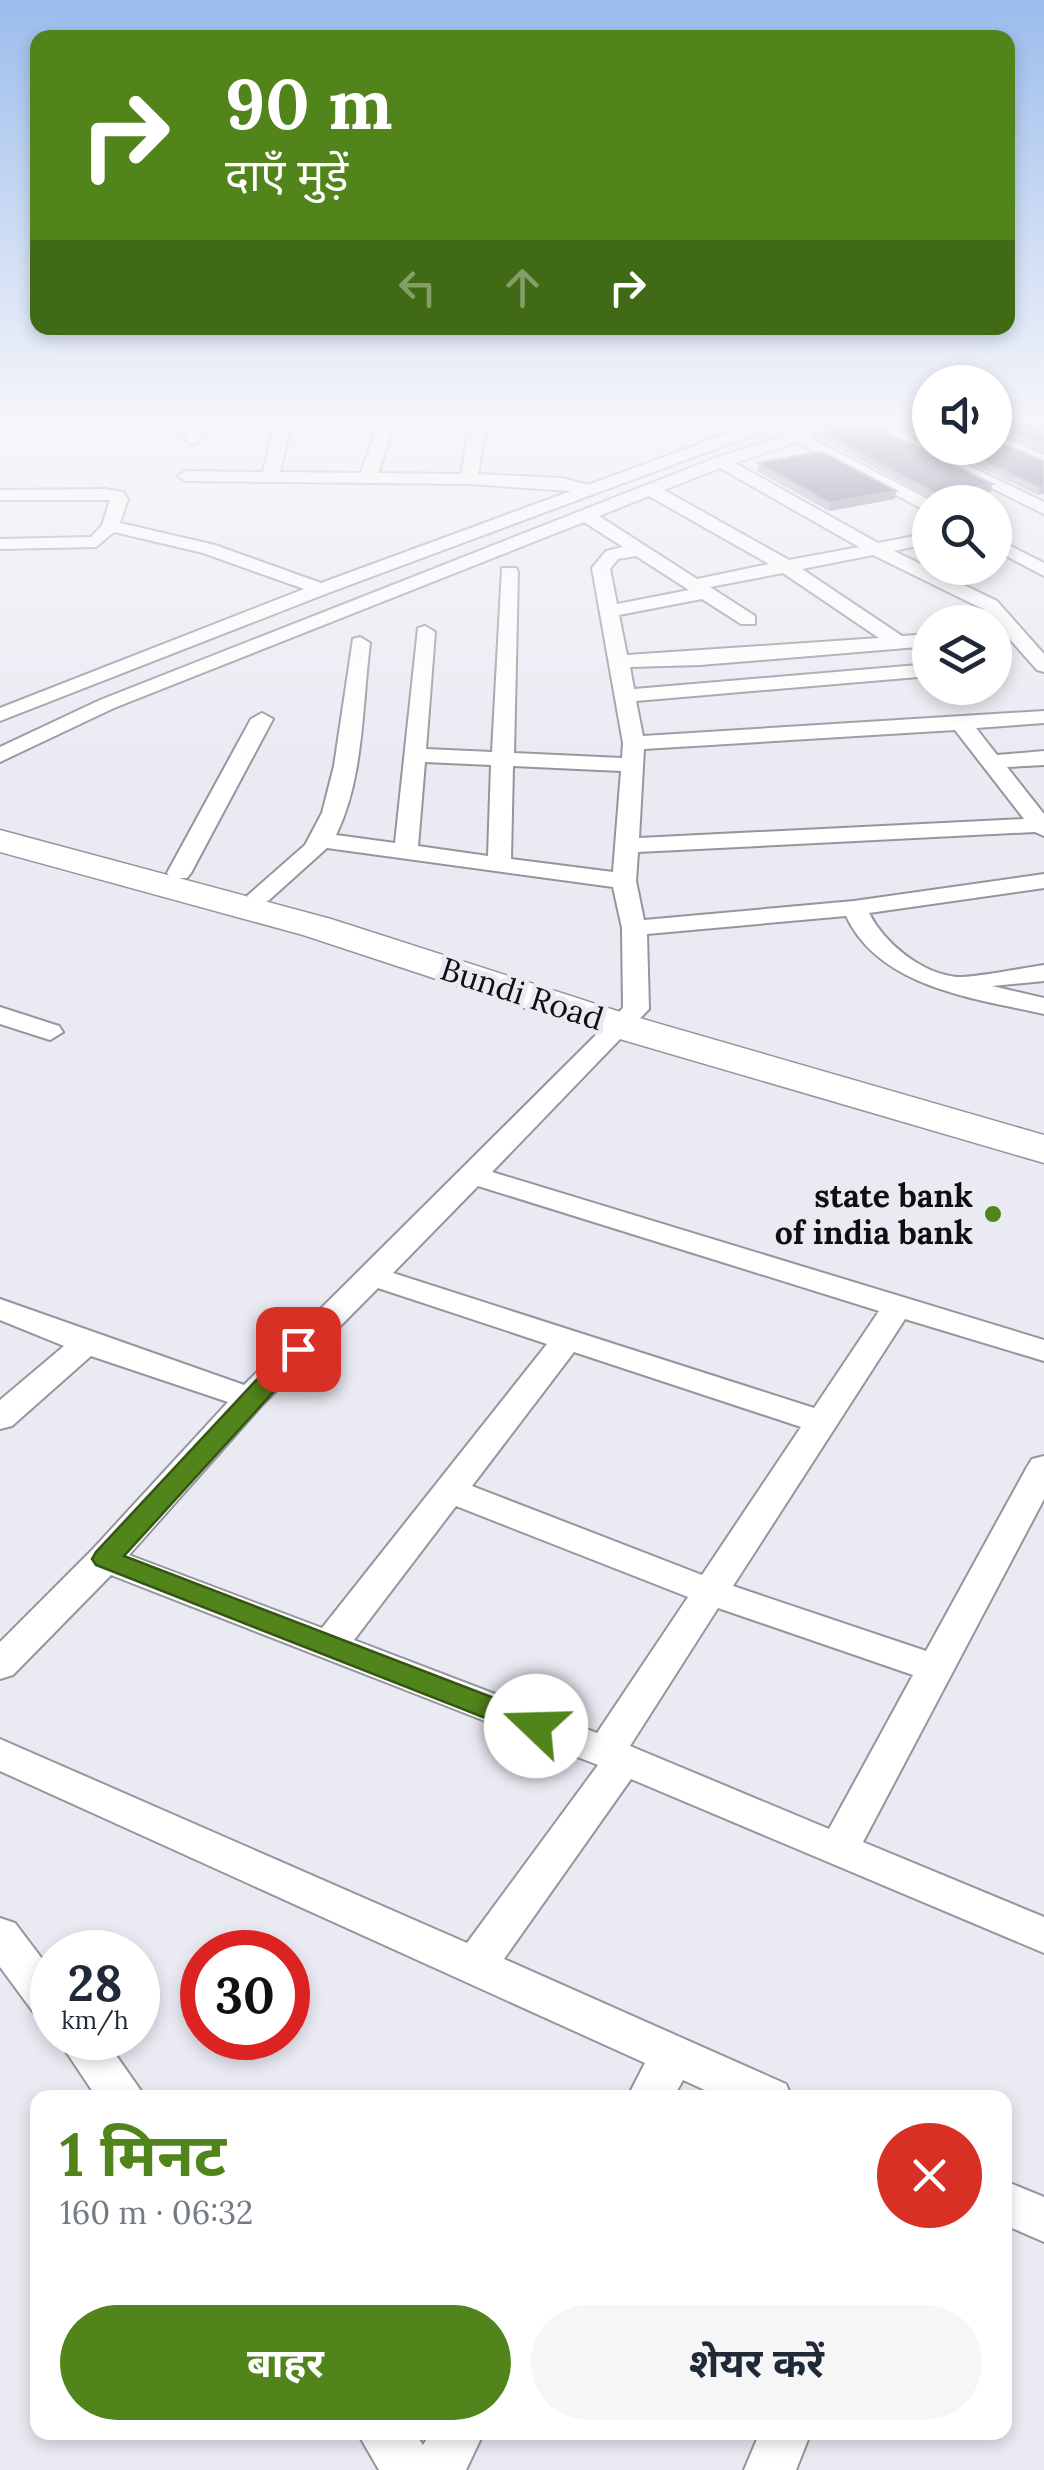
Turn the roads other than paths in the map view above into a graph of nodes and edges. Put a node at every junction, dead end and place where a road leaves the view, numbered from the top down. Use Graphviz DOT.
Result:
graph roads {
  1 [pos="64,535"];
  2 [pos="102,535"];
  3 [pos="150,535"];
  4 [pos="466,535"];
  5 [pos="538,535"];
  6 [pos="619,535"];
  7 [pos="731,535"];
  8 [pos="852,535"];
  9 [pos="912,542"];
  10 [pos="642,549"];
  11 [pos="876,549"];
  12 [pos="1012,552"];
  13 [pos="787,567"];
  14 [pos="1044,570"];
  15 [pos="509,572"];
  16 [pos="702,588"];
  17 [pos="321,589"];
  18 [pos="610,610"];
  19 [pos="748,620"];
  20 [pos="425,632"];
  21 [pos="1012,636"];
  22 [pos="1017,636"];
  23 [pos="912,642"];
  24 [pos="360,643"];
  25 [pos="899,643"];
  26 [pos="619,661"];
  27 [pos="1044,666"];
  28 [pos="912,672"];
  29 [pos="626,696"];
  30 [pos="0,714"];
  31 [pos="1044,717"];
  32 [pos="262,719"];
  33 [pos="961,723"];
  34 [pos="633,754"];
  35 [pos="414,755"];
  36 [pos="0,756"];
  37 [pos="503,758"];
  38 [pos="1044,758"];
  39 [pos="992,762"];
  40 [pos="0,822"];
  41 [pos="1043,826"];
  42 [pos="320,840"];
  43 [pos="0,841"];
  44 [pos="624,846"];
  45 [pos="406,852"];
  46 [pos="499,864"];
  47 [pos="179,873"];
  48 [pos="624,881"];
  49 [pos="1044,882"];
  50 [pos="259,896"];
  51 [pos="854,908"];
  52 [pos="634,928"];
  53 [pos="1044,973"];
  54 [pos="953,983"];
  55 [pos="1044,1006"];
  56 [pos="0,1016"];
  57 [pos="628,1018"];
  58 [pos="50,1032"];
  59 [pos="1038,1127"];
  60 [pos="472,1175"];
  61 [pos="372,1276"];
  62 [pos="898,1306"];
  63 [pos="0,1309"];
  64 [pos="567,1340"];
  65 [pos="86,1342"];
  66 [pos="1044,1351"];
  67 [pos="250,1398"];
  68 [pos="0,1418"];
  69 [pos="821,1422"];
  70 [pos="1044,1467"];
  71 [pos="450,1491"];
  72 [pos="106,1559"];
  73 [pos="710,1592"];
  74 [pos="330,1646"];
  75 [pos="0,1665"];
  76 [pos="936,1668"];
  77 [pos="0,1754"];
  78 [pos="614,1756"];
  79 [pos="838,1850"];
  80 [pos="0,1935"];
  81 [pos="1044,1936"];
  82 [pos="475,1966"];
  83 [pos="30,1975"];
  84 [pos="674,2054"];
  85 [pos="95,2060"];
  86 [pos="118,2090"];
  87 [pos="654,2090"];
  88 [pos="753,2090"];
  89 [pos="1012,2205"];
  90 [pos="1044,2220"];
  91 [pos="388,2440"];
  92 [pos="455,2440"];
  93 [pos="783,2440"];
  94 [pos="410,2470"];
  95 [pos="438,2470"];
  96 [pos="770,2470"];
  1 -- 2 [label="street"];
  3 -- 17 [label="street"];
  4 -- 17 [label="street"];
  5 -- 36 [label="street"];
  6 -- 10 [label="street"];
  7 -- 13 [label="street"];
  8 -- 11 [label="street"];
  9 -- 11 [label="street"];
  10 -- 16 [label="street"];
  10 -- 18 [label="street"];
  11 -- 13 [label="street"];
  11 -- 22 [label="street"];
  12 -- 14 [label="street"];
  13 -- 16 [label="street"];
  13 -- 25 [label="street"];
  15 -- 37 [label="street"];
  16 -- 18 [label="street"];
  16 -- 19 [label="street"];
  17 -- 30 [label="street"];
  18 -- 26 [label="street"];
  20 -- 35 [label="street"];
  21 -- 22 [label="street"];
  22 -- 27 [label="street"];
  23 -- 25 [label="street"];
  24 -- 42 [label="street"];
  25 -- 26 [label="street"];
  26 -- 29 [label="street"];
  28 -- 29 [label="street"];
  29 -- 34 [label="street"];
  31 -- 33 [label="street"];
  32 -- 47 [label="street"];
  33 -- 34 [label="street"];
  33 -- 39 [label="street"];
  34 -- 37 [label="street"];
  34 -- 44 [label="street"];
  35 -- 37 [label="street"];
  35 -- 45 [label="street"];
  37 -- 46 [label="street"];
  38 -- 39 [label="street"];
  39 -- 41 [label="street"];
  40 -- 47 [label="main road, Bundi Road"];
  41 -- 44 [label="street"];
  42 -- 45 [label="street"];
  42 -- 50 [label="street"];
  43 -- 57 [label="main road, Bundi Road"];
  44 -- 48 [label="street"];
  45 -- 46 [label="street"];
  46 -- 48 [label="street"];
  47 -- 50 [label="main road, Bundi Road"];
  48 -- 52 [label="street"];
  49 -- 51 [label="street"];
  50 -- 57 [label="main road, Bundi Road"];
  51 -- 52 [label="street"];
  51 -- 54 [label="street"];
  52 -- 57 [label="street"];
  53 -- 54 [label="street"];
  54 -- 55 [label="street"];
  56 -- 58 [label="street"];
  57 -- 59 [label="main road, Bundi Road"];
  57 -- 60 [label="street"];
  60 -- 61 [label="street"];
  60 -- 62 [label="street"];
  61 -- 64 [label="street"];
  61 -- 67 [label="street"];
  62 -- 66 [label="street"];
  62 -- 69 [label="street"];
  63 -- 65 [label="street"];
  64 -- 69 [label="street"];
  64 -- 71 [label="street"];
  65 -- 67 [label="street"];
  65 -- 68 [label="street"];
  67 -- 72 [label="street"];
  69 -- 73 [label="street"];
  70 -- 76 [label="street"];
  71 -- 73 [label="street"];
  71 -- 74 [label="street"];
  72 -- 74 [label="street"];
  72 -- 75 [label="street"];
  73 -- 76 [label="street"];
  73 -- 78 [label="street"];
  74 -- 78 [label="street"];
  76 -- 79 [label="street"];
  77 -- 82 [label="street"];
  78 -- 79 [label="street"];
  78 -- 82 [label="street"];
  79 -- 81 [label="street"];
  80 -- 83 [label="street"];
  82 -- 84 [label="street"];
  84 -- 87 [label="street"];
  84 -- 88 [label="street"];
  85 -- 86 [label="street"];
  89 -- 90 [label="street"];
  91 -- 94 [label="street"];
  92 -- 95 [label="street"];
  93 -- 96 [label="street"];
}
